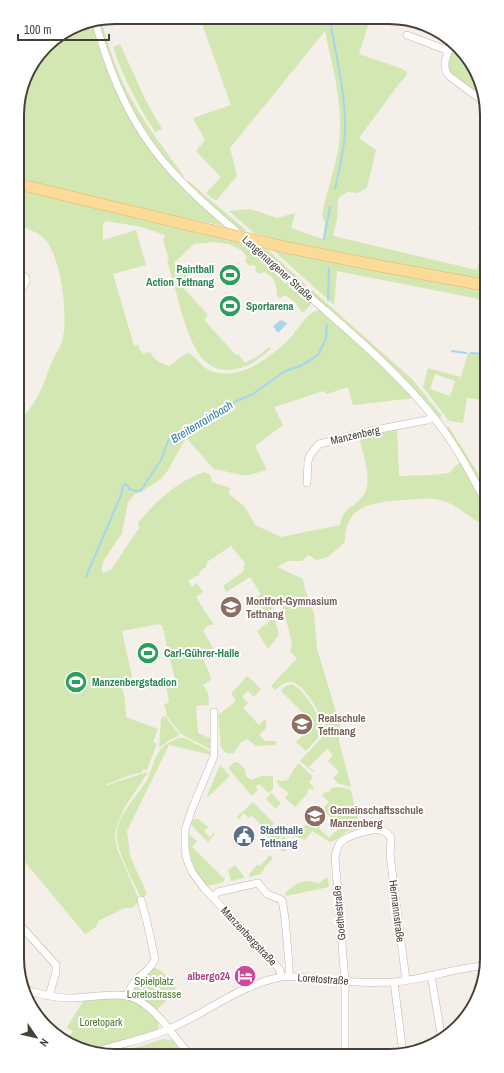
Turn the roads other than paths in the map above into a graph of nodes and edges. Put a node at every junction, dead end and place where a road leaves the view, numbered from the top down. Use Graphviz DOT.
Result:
graph roads {
  1 [pos="96,26"];
  2 [pos="407,34"];
  3 [pos="449,51"];
  4 [pos="478,97"];
  5 [pos="24,185"];
  6 [pos="24,276"];
  7 [pos="480,284"];
  8 [pos="24,285"];
  9 [pos="433,417"];
  10 [pos="307,483"];
  11 [pos="480,491"];
  12 [pos="214,712"];
  13 [pos="338,845"];
  14 [pos="213,897"];
  15 [pos="141,900"];
  16 [pos="24,930"];
  17 [pos="480,966"];
  18 [pos="431,975"];
  19 [pos="281,977"];
  20 [pos="289,977"];
  21 [pos="406,980"];
  22 [pos="345,981"];
  23 [pos="394,982"];
  24 [pos="30,991"];
  25 [pos="49,996"];
  26 [pos="127,996"];
  27 [pos="170,1029"];
  28 [pos="441,1033"];
  29 [pos="105,1048"];
  30 [pos="402,1048"];
  31 [pos="185,1049"];
  32 [pos="345,1049"];
  1 -- 9 [label="street, Langenargener Straße"];
  2 -- 3 [label="street"];
  3 -- 4 [label="street"];
  5 -- 7 [label="main road, bridge"];
  6 -- 8 [label="street"];
  9 -- 10 [label="street, Manzenberg"];
  9 -- 11 [label="street, Langenargener Straße"];
  12 -- 14 [label="street, Manzenbergstraße"];
  13 -- 21 [label="street, Hermannstraße"];
  13 -- 22 [label="street, Goethestraße"];
  14 -- 19 [label="street, Manzenbergstraße"];
  14 -- 20 [label="street, Manzenbergstraße"];
  15 -- 26 [label="street"];
  16 -- 25 [label="street"];
  17 -- 18 [label="street, Loretostraße"];
  18 -- 21 [label="street, Loretostraße"];
  18 -- 28 [label="street"];
  19 -- 20 [label="street, Loretostraße"];
  19 -- 27 [label="street, Loretostraße"];
  20 -- 22 [label="street, Loretostraße"];
  21 -- 23 [label="street, Loretostraße"];
  22 -- 23 [label="street, Loretostraße"];
  22 -- 32 [label="street, Goethestraße"];
  23 -- 30 [label="street"];
  24 -- 25 [label="street"];
  25 -- 26 [label="street"];
  26 -- 27 [label="street"];
  27 -- 29 [label="street, Loretostraße"];
  27 -- 31 [label="street"];
}
